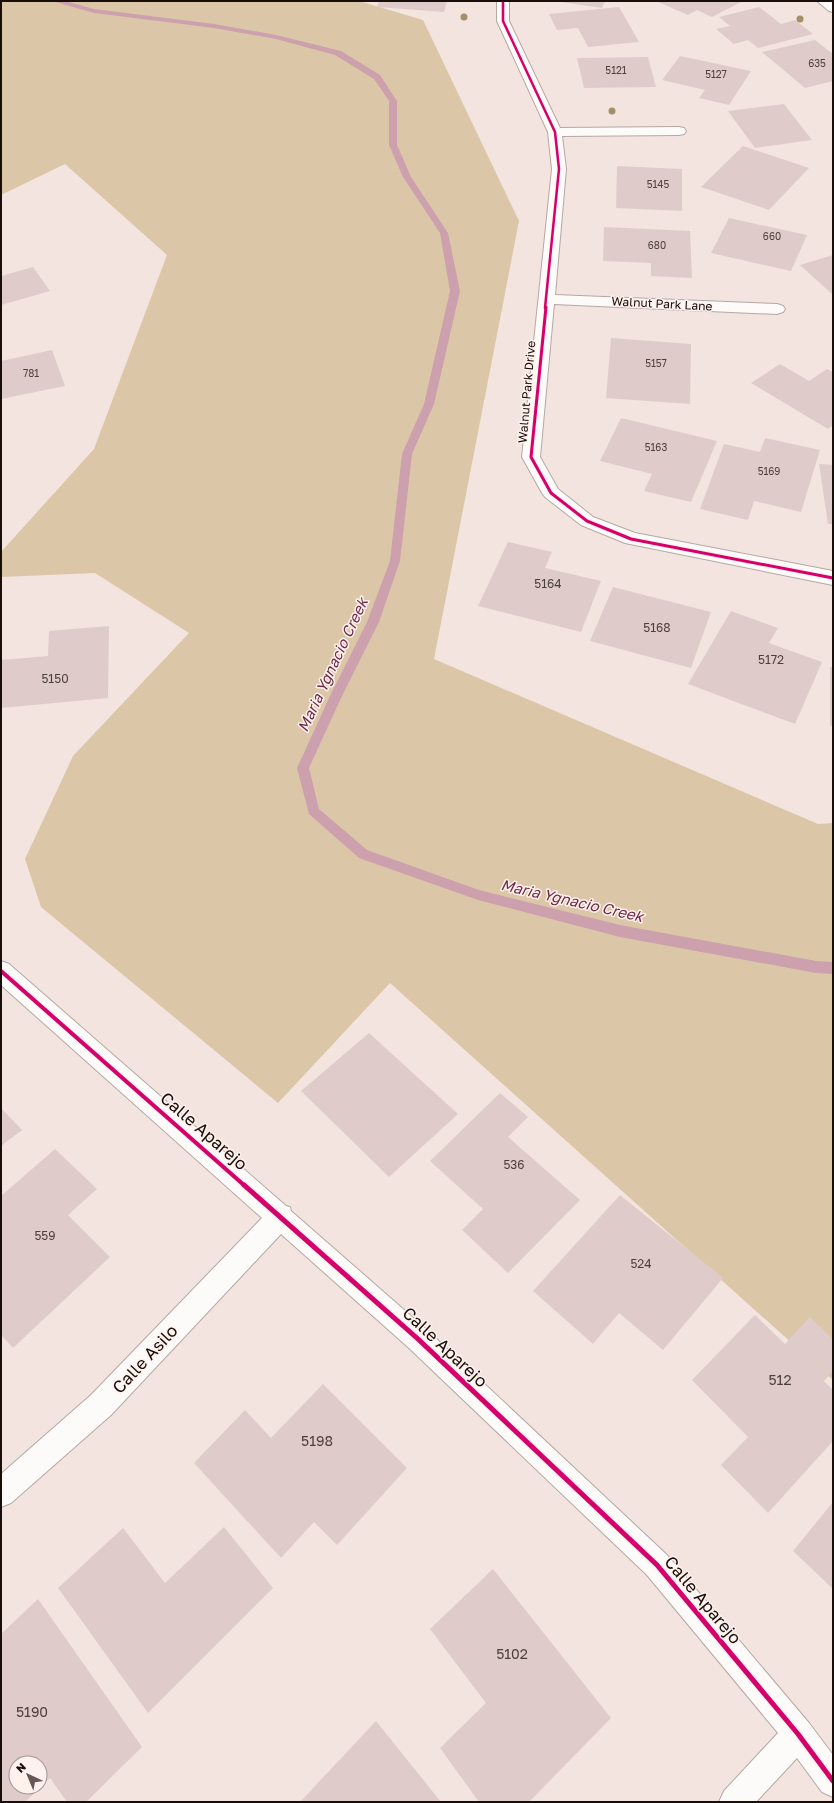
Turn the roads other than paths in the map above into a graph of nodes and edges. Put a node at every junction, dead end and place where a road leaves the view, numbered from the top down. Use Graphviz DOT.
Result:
graph roads {
  1 [pos="503,1"];
  2 [pos="824,1"];
  3 [pos="833,8"];
  4 [pos="679,131"];
  5 [pos="555,132"];
  6 [pos="546,299"];
  7 [pos="777,309"];
  8 [pos="833,578"];
  9 [pos="1,971"];
  10 [pos="281,1216"];
  11 [pos="1,1493"];
  12 [pos="798,1734"];
  13 [pos="833,1781"];
  14 [pos="735,1802"];
  1 -- 5 [label="street, Walnut Park Drive"];
  2 -- 3 [label="street"];
  4 -- 5 [label="street"];
  5 -- 6 [label="street, Walnut Park Drive"];
  6 -- 7 [label="street, Walnut Park Lane"];
  6 -- 8 [label="street, Walnut Park Drive"];
  9 -- 10 [label="street, Calle Aparejo"];
  10 -- 11 [label="street, Calle Asilo"];
  10 -- 12 [label="street, Calle Aparejo"];
  12 -- 13 [label="street, Calle Aparejo"];
  12 -- 14 [label="street"];
}
